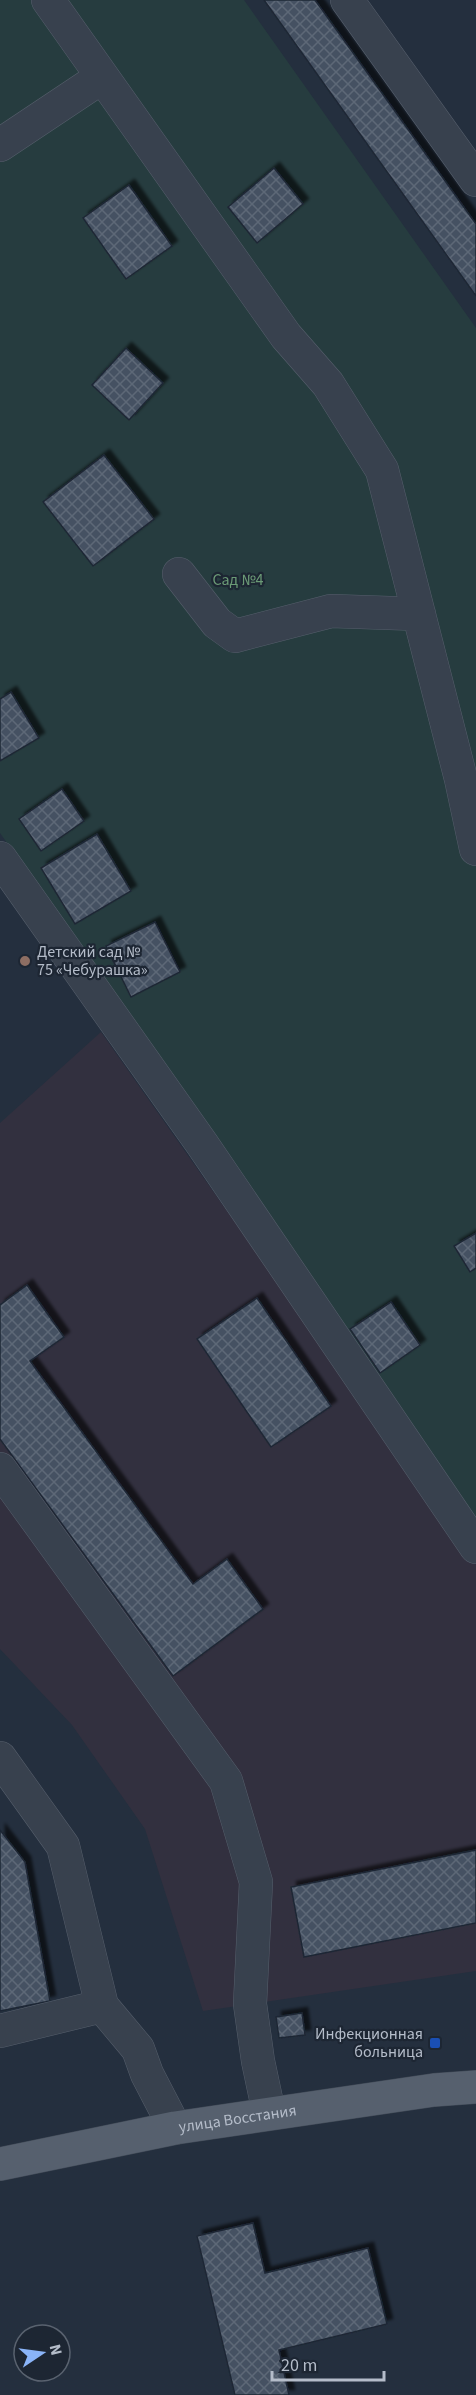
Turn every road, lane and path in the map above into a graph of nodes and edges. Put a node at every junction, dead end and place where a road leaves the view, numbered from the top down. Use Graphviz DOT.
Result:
graph roads {
  1 [pos="48,0"];
  2 [pos="347,0"];
  3 [pos="102,77"];
  4 [pos="0,145"];
  5 [pos="476,180"];
  6 [pos="179,574"];
  7 [pos="419,614"];
  8 [pos="476,849"];
  9 [pos="0,858"];
  10 [pos="0,1469"];
  11 [pos="476,1546"];
  12 [pos="0,1758"];
  13 [pos="102,2007"];
  14 [pos="0,2031"];
  15 [pos="476,2087"];
  16 [pos="269,2114"];
  17 [pos="175,2128"];
  18 [pos="0,2164"];
  1 -- 3 [label="lane"];
  2 -- 5 [label="lane"];
  3 -- 4 [label="lane"];
  3 -- 7 [label="lane"];
  6 -- 7 [label="lane"];
  7 -- 8 [label="lane"];
  9 -- 11 [label="lane"];
  10 -- 16 [label="lane"];
  12 -- 13 [label="lane"];
  13 -- 14 [label="lane"];
  13 -- 17 [label="lane"];
  15 -- 16 [label="main road, улица Восстания"];
  16 -- 17 [label="main road, улица Восстания"];
  17 -- 18 [label="main road, улица Восстания"];
}
